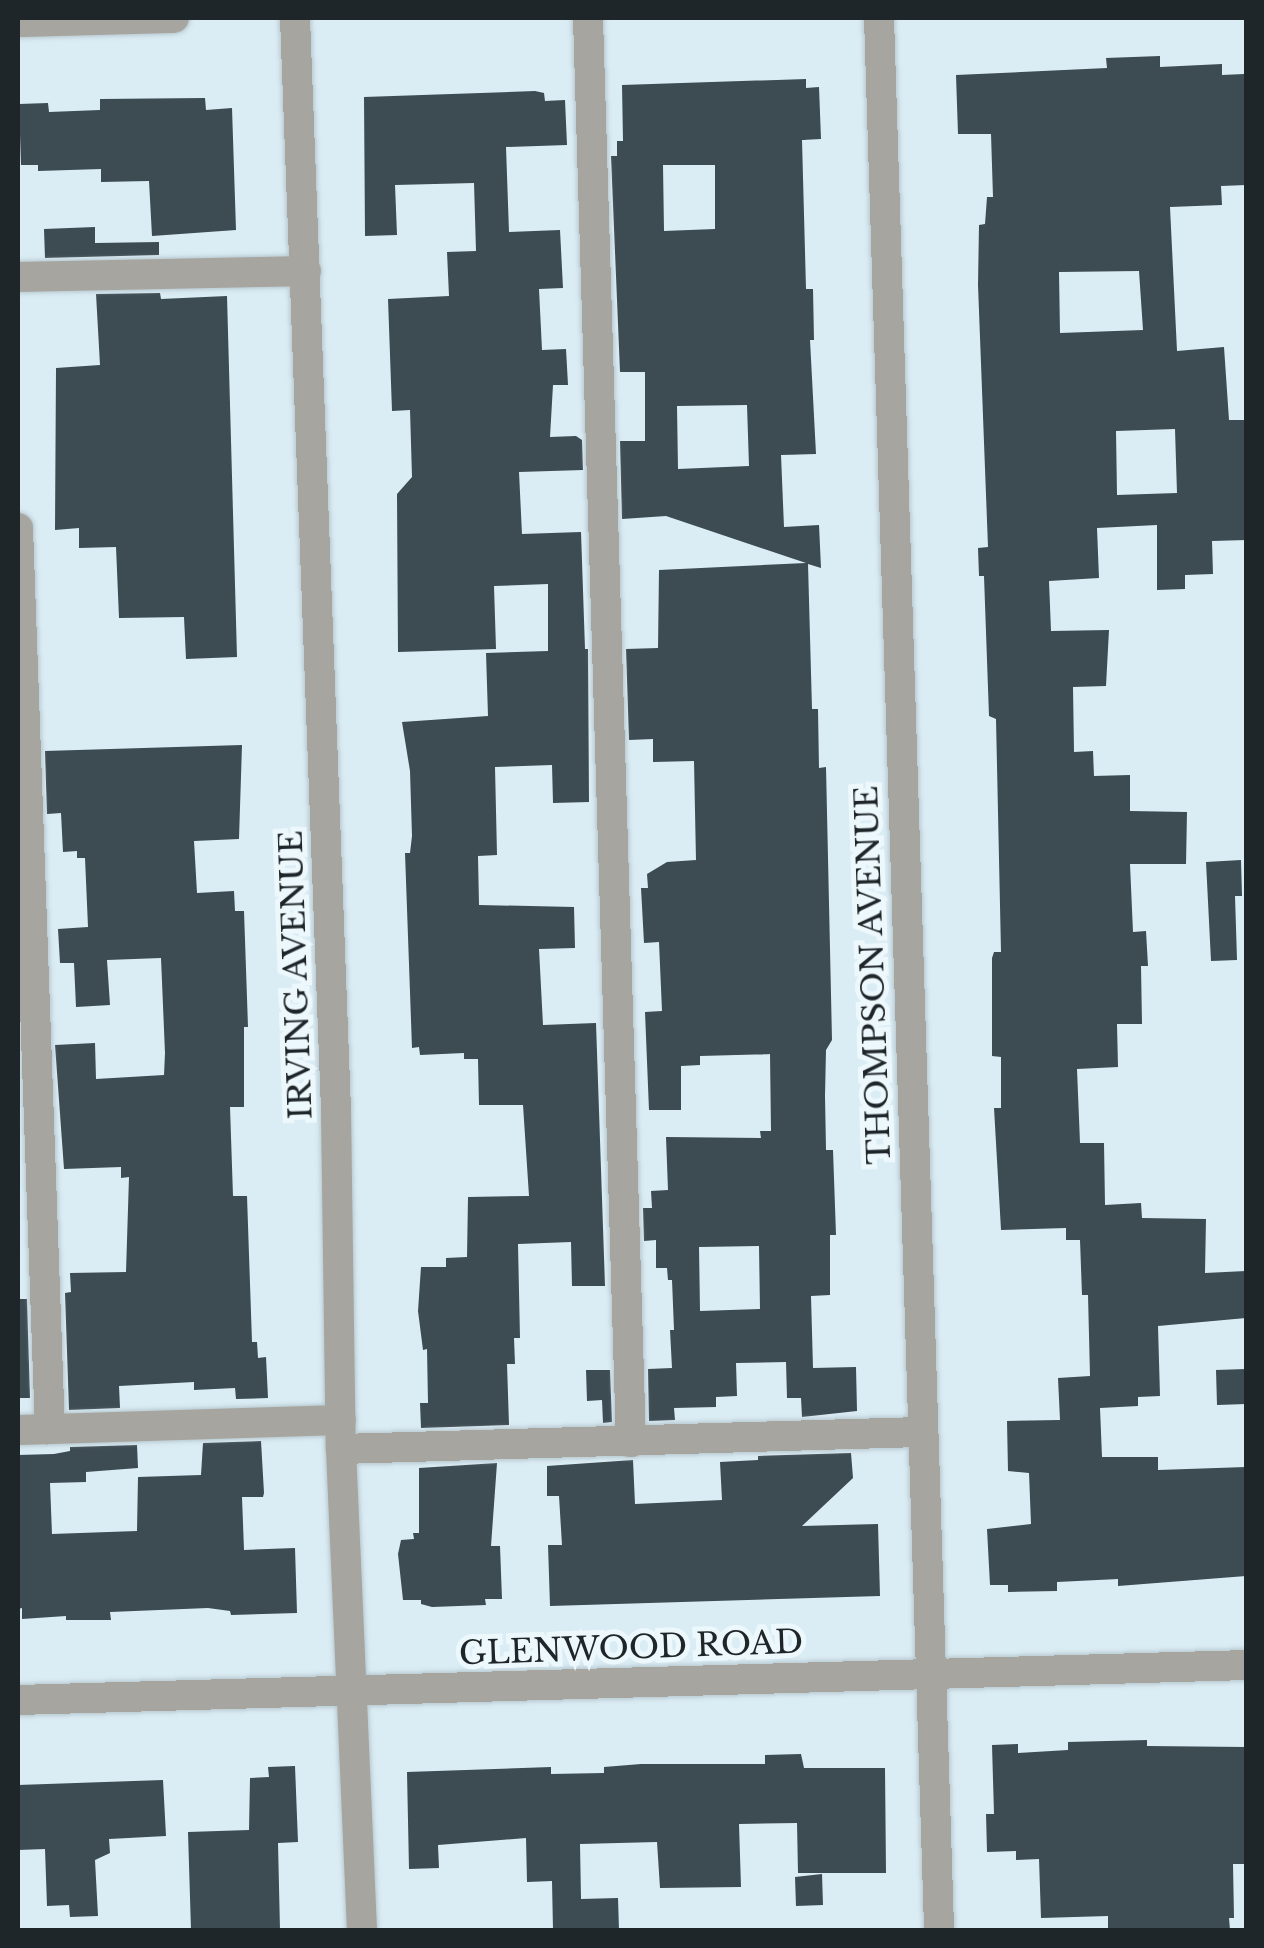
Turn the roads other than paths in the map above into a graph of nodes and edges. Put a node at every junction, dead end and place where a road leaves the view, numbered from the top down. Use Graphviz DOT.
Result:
graph roads {
  1 [pos="174,18"];
  2 [pos="296,18"];
  3 [pos="588,18"];
  4 [pos="879,18"];
  5 [pos="18,22"];
  6 [pos="306,271"];
  7 [pos="18,277"];
  8 [pos="18,528"];
  9 [pos="50,1429"];
  10 [pos="18,1430"];
  11 [pos="922,1432"];
  12 [pos="341,1434"];
  13 [pos="631,1442"];
  14 [pos="1246,1665"];
  15 [pos="932,1674"];
  16 [pos="350,1692"];
  17 [pos="18,1700"];
  18 [pos="362,1930"];
  19 [pos="940,1930"];
  1 -- 5 [label="street"];
  2 -- 6 [label="street, IRVING AVENUE"];
  3 -- 13 [label="street"];
  4 -- 11 [label="street, THOMPSON AVENUE"];
  6 -- 7 [label="street"];
  6 -- 12 [label="street, IRVING AVENUE"];
  8 -- 9 [label="street"];
  9 -- 10 [label="street"];
  9 -- 12 [label="street"];
  11 -- 13 [label="street"];
  11 -- 15 [label="street, THOMPSON AVENUE"];
  12 -- 13 [label="street"];
  12 -- 16 [label="street, IRVING AVENUE"];
  14 -- 15 [label="street, GLENWOOD ROAD"];
  15 -- 16 [label="street, GLENWOOD ROAD"];
  15 -- 19 [label="street, THOMPSON AVENUE"];
  16 -- 17 [label="street, GLENWOOD ROAD"];
  16 -- 18 [label="street, IRVING AVENUE"];
}
